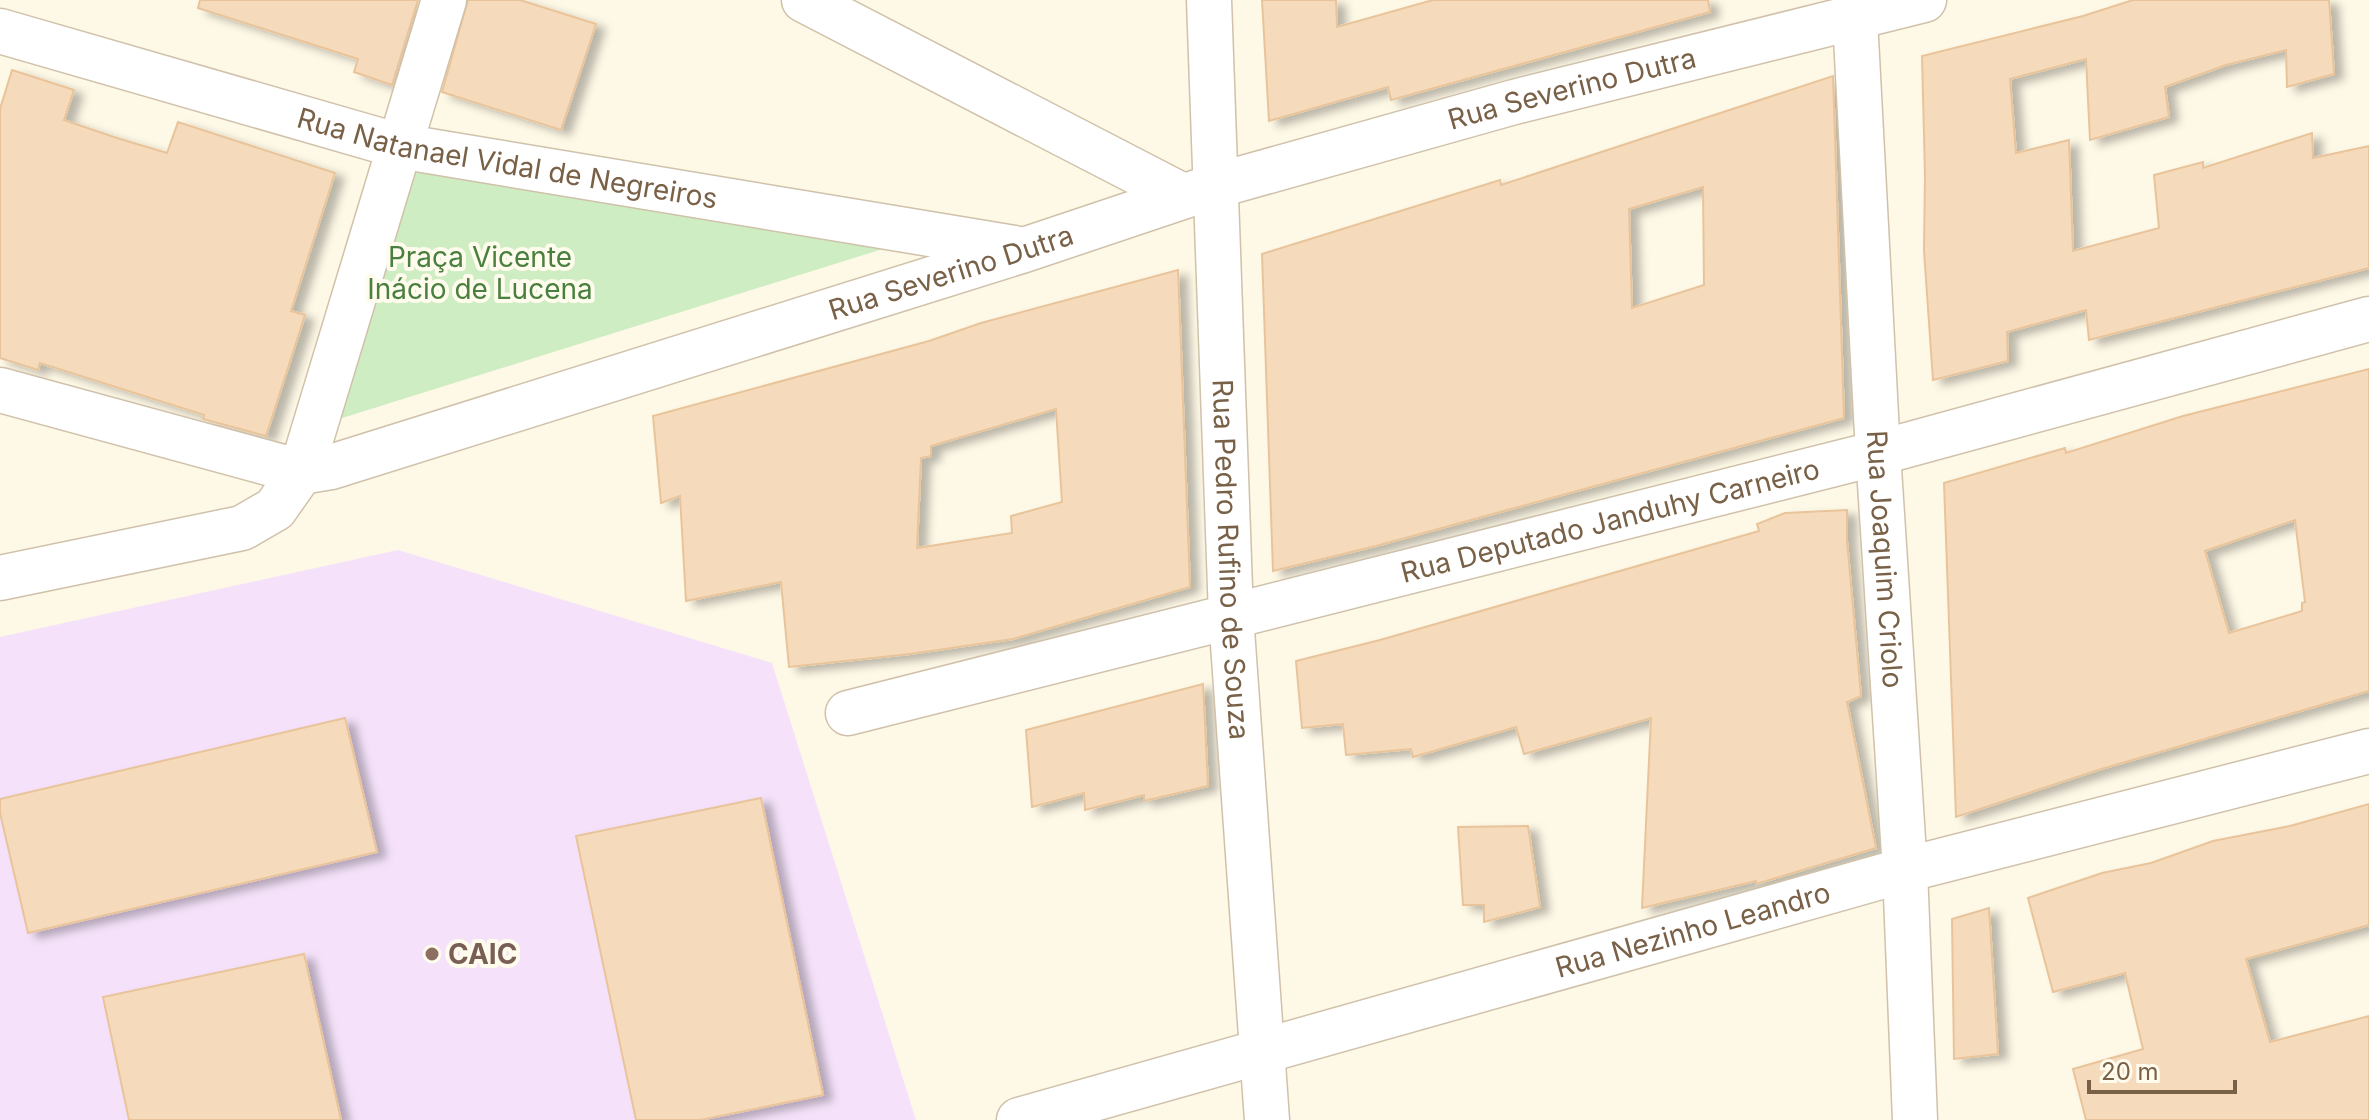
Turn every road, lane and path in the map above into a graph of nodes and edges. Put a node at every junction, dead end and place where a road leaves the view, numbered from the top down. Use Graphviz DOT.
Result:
graph roads {
  1 [pos="444,0"];
  2 [pos="804,0"];
  3 [pos="1209,0"];
  4 [pos="1924,0"];
  5 [pos="1854,9"];
  6 [pos="0,31"];
  7 [pos="399,146"];
  8 [pos="1199,191"];
  9 [pos="1024,250"];
  10 [pos="2369,319"];
  11 [pos="0,390"];
  12 [pos="1878,453"];
  13 [pos="301,472"];
  14 [pos="0,578"];
  15 [pos="1231,616"];
  16 [pos="848,713"];
  17 [pos="2369,751"];
  18 [pos="1905,870"];
  19 [pos="1261,1053"];
  20 [pos="1019,1120"];
  21 [pos="1267,1120"];
  22 [pos="1915,1120"];
  1 -- 7 [label="street"];
  2 -- 8 [label="street"];
  3 -- 8 [label="street, Rua Pedro Rufino de Souza"];
  4 -- 5 [label="street, Rua Severino Dutra"];
  5 -- 8 [label="street, Rua Severino Dutra"];
  5 -- 12 [label="street, Rua Joaquim Criolo"];
  6 -- 7 [label="street, Rua Natanael Vidal de Negreiros"];
  7 -- 9 [label="street, Rua Natanael Vidal de Negreiros"];
  7 -- 13 [label="street"];
  8 -- 9 [label="street, Rua Severino Dutra"];
  8 -- 15 [label="street, Rua Pedro Rufino de Souza"];
  9 -- 13 [label="street, Rua Severino Dutra"];
  10 -- 12 [label="street, Rua Deputado Janduhy Carneiro"];
  11 -- 13 [label="street"];
  12 -- 15 [label="street, Rua Deputado Janduhy Carneiro"];
  12 -- 18 [label="street, Rua Joaquim Criolo"];
  13 -- 14 [label="street"];
  15 -- 16 [label="street, Rua Deputado Janduhy Carneiro"];
  15 -- 19 [label="street, Rua Pedro Rufino de Souza"];
  17 -- 18 [label="street, Rua Nezinho Leandro"];
  18 -- 19 [label="street, Rua Nezinho Leandro"];
  18 -- 22 [label="street, Rua Joaquim Criolo"];
  19 -- 20 [label="street, Rua Nezinho Leandro"];
  19 -- 21 [label="street, Rua Pedro Rufino de Souza"];
}
